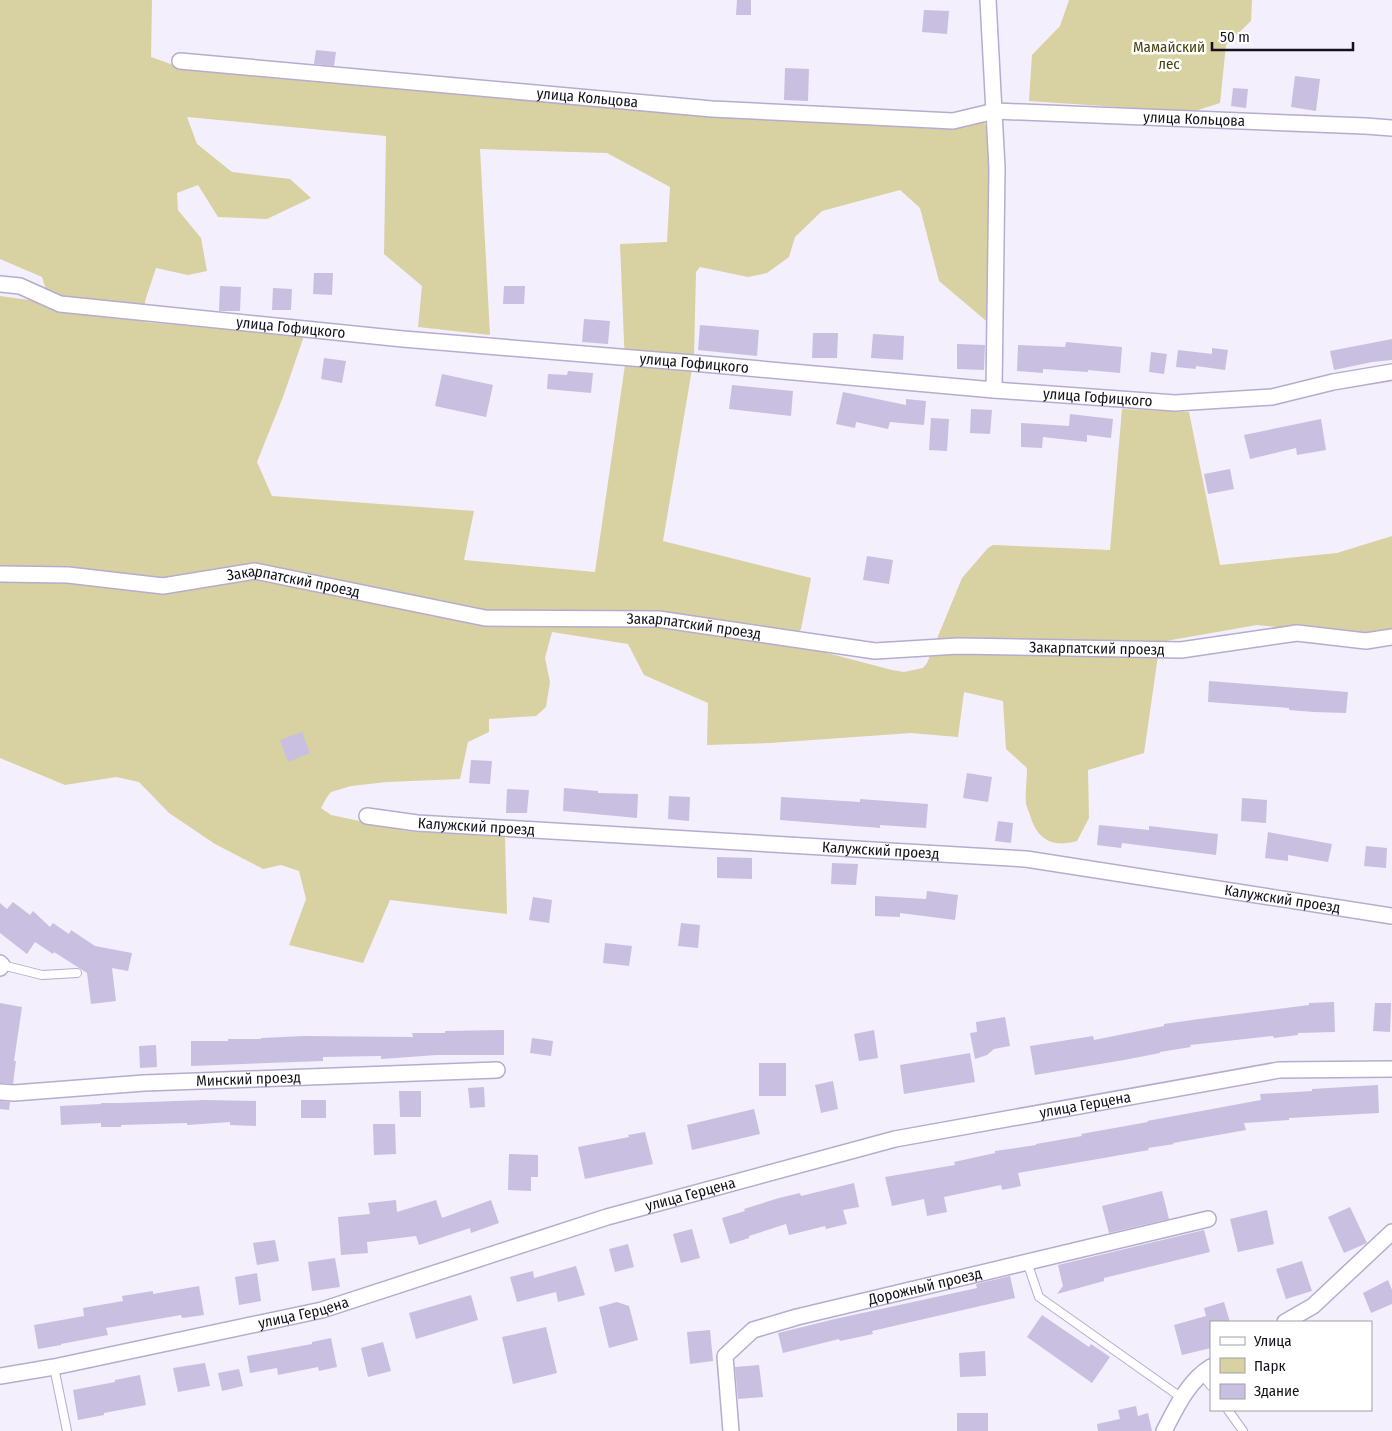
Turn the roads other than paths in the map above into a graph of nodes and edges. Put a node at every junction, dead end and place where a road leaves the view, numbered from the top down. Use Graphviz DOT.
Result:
graph roads {
  1 [pos="988,0"];
  2 [pos="180,61"];
  3 [pos="995,111"];
  4 [pos="1392,128"];
  5 [pos="0,284"];
  6 [pos="1392,372"];
  7 [pos="994,390"];
  8 [pos="0,574"];
  9 [pos="1392,637"];
  10 [pos="367,816"];
  11 [pos="1392,916"];
  12 [pos="1,966"];
  13 [pos="77,973"];
  14 [pos="1392,1069"];
  15 [pos="497,1070"];
  16 [pos="0,1092"];
  17 [pos="1208,1219"];
  18 [pos="1392,1232"];
  19 [pos="1027,1262"];
  20 [pos="1287,1321"];
  21 [pos="54,1366"];
  22 [pos="1206,1370"];
  23 [pos="0,1376"];
  24 [pos="1210,1383"];
  25 [pos="1182,1398"];
  26 [pos="1229,1411"];
  27 [pos="67,1431"];
  28 [pos="731,1431"];
  29 [pos="1164,1431"];
  30 [pos="1243,1431"];
  1 -- 3 [label="street"];
  2 -- 3 [label="street, улица Кольцова"];
  3 -- 4 [label="street, улица Кольцова"];
  3 -- 7 [label="street"];
  5 -- 7 [label="street, улица Гофицкого"];
  6 -- 7 [label="street, улица Гофицкого"];
  8 -- 9 [label="street, Закарпатский проезд"];
  10 -- 11 [label="street, Калужский проезд"];
  12 -- 13 [label="lane"];
  14 -- 21 [label="street, улица Герцена"];
  15 -- 16 [label="street, Минский проезд"];
  17 -- 19 [label="street, Дорожный проезд"];
  18 -- 20 [label="street"];
  19 -- 25 [label="lane"];
  19 -- 28 [label="street, Дорожный проезд"];
  21 -- 23 [label="street, улица Герцена"];
  21 -- 27 [label="lane"];
  22 -- 24 [label="lane"];
  22 -- 25 [label="street"];
  25 -- 29 [label="street"];
  26 -- 30 [label="lane"];
}
